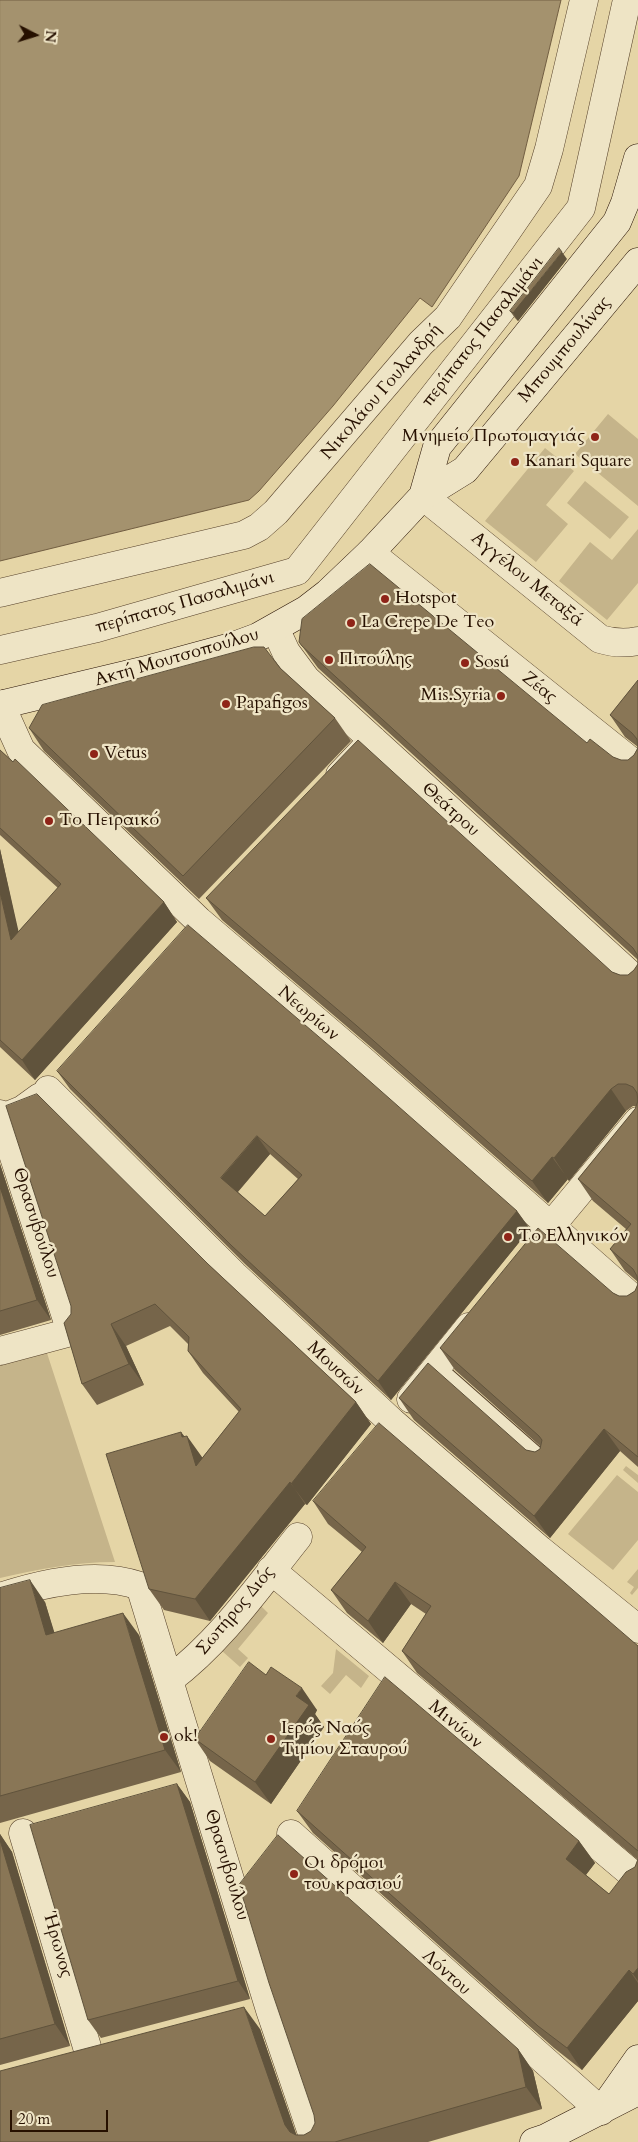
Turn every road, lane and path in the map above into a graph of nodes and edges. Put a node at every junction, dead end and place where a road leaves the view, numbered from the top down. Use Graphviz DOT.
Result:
graph roads {
  1 [pos="584,0"];
  2 [pos="626,0"];
  3 [pos="638,158"];
  4 [pos="638,262"];
  5 [pos="423,496"];
  6 [pos="370,554"];
  7 [pos="0,592"];
  8 [pos="275,628"];
  9 [pos="638,641"];
  10 [pos="0,650"];
  11 [pos="2,705"];
  12 [pos="373,740"];
  13 [pos="638,766"];
  14 [pos="320,796"];
  15 [pos="219,900"];
  16 [pos="199,921"];
  17 [pos="179,943"];
  18 [pos="638,982"];
  19 [pos="68,1068"];
  20 [pos="48,1090"];
  21 [pos="0,1117"];
  22 [pos="638,1121"];
  23 [pos="552,1225"];
  24 [pos="528,1255"];
  25 [pos="638,1302"];
  26 [pos="486,1307"];
  27 [pos="0,1351"];
  28 [pos="438,1367"];
  29 [pos="392,1422"];
  30 [pos="374,1444"];
  31 [pos="548,1465"];
  32 [pos="298,1537"];
  33 [pos="272,1570"];
  34 [pos="0,1597"];
  35 [pos="638,1629"];
  36 [pos="169,1680"];
  37 [pos="201,1783"];
  38 [pos="173,1791"];
  39 [pos="307,1810"];
  40 [pos="22,1833"];
  41 [pos="256,1870"];
  42 [pos="638,1879"];
  43 [pos="233,1888"];
  44 [pos="270,2010"];
  45 [pos="242,2018"];
  46 [pos="118,2050"];
  47 [pos="90,2057"];
  48 [pos="638,2059"];
  49 [pos="63,2065"];
  50 [pos="638,2092"];
  51 [pos="601,2111"];
  52 [pos="315,2142"];
  53 [pos="534,2142"];
  1 -- 7 [label="street, Νικολάου Γουλανδρή"];
  2 -- 10 [label="street, περίπατος Πασαλιμάνι"];
  3 -- 5 [label="street"];
  4 -- 5 [label="street, Μπουμπουλίνας"];
  5 -- 6 [label="street, Ακτή Μουτσοπούλου"];
  5 -- 9 [label="street, Αγγέλου Μεταξά"];
  6 -- 8 [label="street, Ακτή Μουτσοπούλου"];
  6 -- 13 [label="street, Ζέας"];
  8 -- 11 [label="street, Ακτή Μουτσοπούλου"];
  8 -- 12 [label="street, Θεάτρου"];
  11 -- 16 [label="street, Νεωρίων"];
  12 -- 14 [label="street"];
  12 -- 18 [label="street, Θεάτρου"];
  15 -- 16 [label="street"];
  16 -- 17 [label="street"];
  16 -- 23 [label="street, Νεωρίων"];
  19 -- 20 [label="street"];
  20 -- 21 [label="street"];
  20 -- 29 [label="street, Μουσών"];
  21 -- 27 [label="street, Θρασυβούλου"];
  22 -- 23 [label="street"];
  23 -- 24 [label="street"];
  23 -- 25 [label="street, Νεωρίων"];
  26 -- 28 [label="street"];
  28 -- 29 [label="street"];
  28 -- 31 [label="lane"];
  29 -- 30 [label="street"];
  29 -- 35 [label="street, Μουσών"];
  32 -- 33 [label="street, Σωτήρος Διός"];
  33 -- 36 [label="street, Σωτήρος Διός"];
  33 -- 42 [label="street, Μινύων"];
  34 -- 36 [label="street, Θρασυβούλου"];
  36 -- 37 [label="street, Θρασυβούλου"];
  37 -- 38 [label="street"];
  37 -- 43 [label="street, Θρασυβούλου"];
  39 -- 51 [label="street, Λόντου"];
  40 -- 47 [label="street, Ήρωνος"];
  41 -- 43 [label="street"];
  43 -- 44 [label="street, Θρασυβούλου"];
  44 -- 45 [label="street"];
  44 -- 52 [label="street, Θρασυβούλου"];
  46 -- 47 [label="street"];
  47 -- 49 [label="street"];
  48 -- 51 [label="street"];
  50 -- 51 [label="street"];
  51 -- 53 [label="street"];
}
